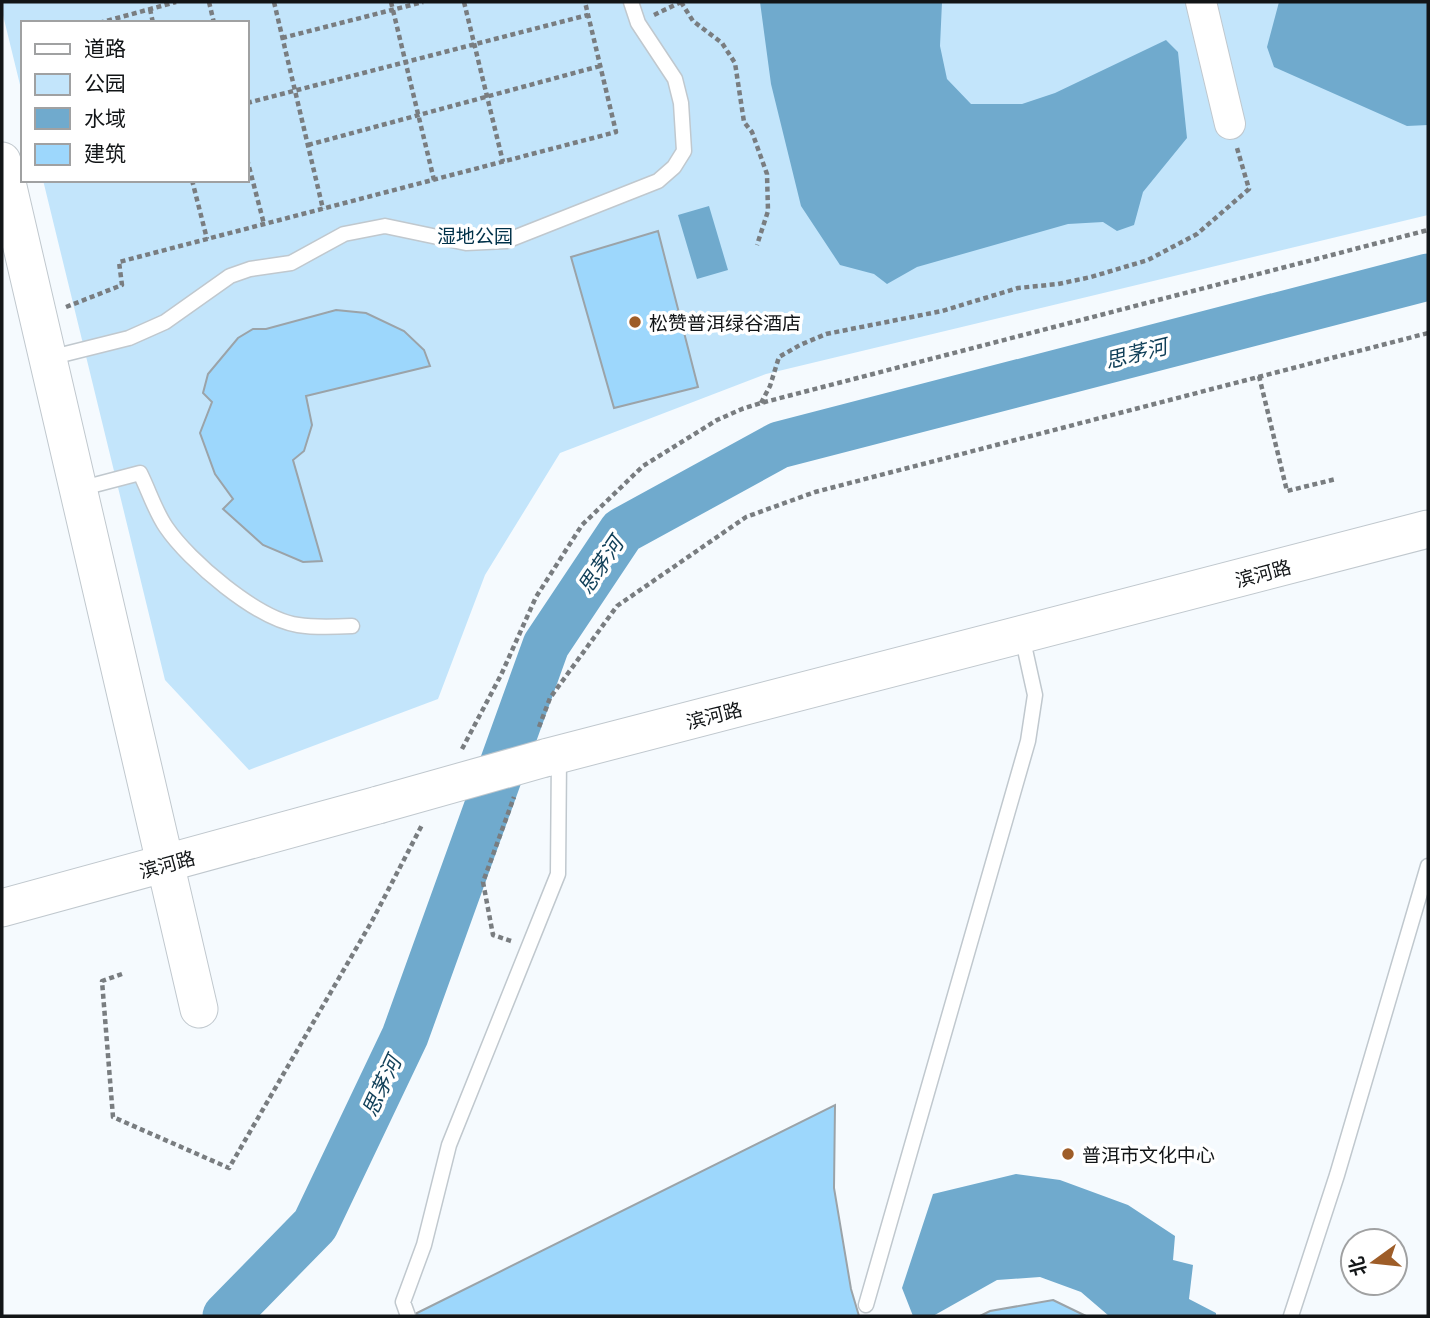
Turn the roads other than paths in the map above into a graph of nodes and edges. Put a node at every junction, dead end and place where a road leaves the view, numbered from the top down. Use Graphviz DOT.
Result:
graph roads {
  1 [pos="631,2"];
  2 [pos="1201,2"];
  3 [pos="1230,124"];
  4 [pos="2,161"];
  5 [pos="49,358"];
  6 [pos="78,489"];
  7 [pos="1428,530"];
  8 [pos="352,626"];
  9 [pos="1022,636"];
  10 [pos="546,750"];
  11 [pos="165,865"];
  12 [pos="1428,866"];
  13 [pos="2,908"];
  14 [pos="199,1009"];
  15 [pos="866,1305"];
  16 [pos="408,1316"];
  17 [pos="1291,1316"];
  1 -- 5 [label="lane"];
  2 -- 3 [label="street"];
  4 -- 5 [label="street"];
  5 -- 6 [label="street"];
  6 -- 8 [label="lane"];
  6 -- 11 [label="street"];
  7 -- 9 [label="street, 滨河路"];
  9 -- 10 [label="street, 滨河路"];
  9 -- 15 [label="lane"];
  10 -- 11 [label="street, 滨河路, bridge"];
  10 -- 16 [label="lane"];
  11 -- 13 [label="street, 滨河路"];
  11 -- 14 [label="street"];
  12 -- 17 [label="lane"];
}
